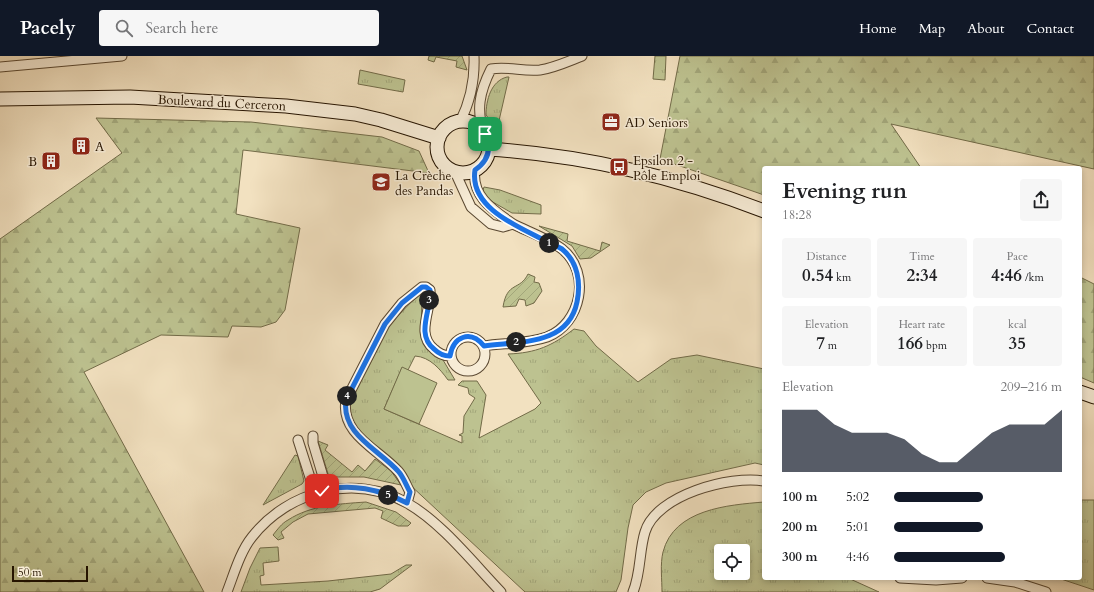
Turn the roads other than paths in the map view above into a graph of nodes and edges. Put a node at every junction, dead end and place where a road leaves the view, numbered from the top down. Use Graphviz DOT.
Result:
graph roads {
  1 [pos="122,56"];
  2 [pos="474,56"];
  3 [pos="582,56"];
  4 [pos="0,67"];
  5 [pos="0,99"];
  6 [pos="460,122"];
  7 [pos="485,134"];
  8 [pos="440,138"];
  9 [pos="489,149"];
  10 [pos="475,170"];
  11 [pos="455,172"];
  12 [pos="762,210"];
  13 [pos="513,224"];
  14 [pos="484,346"];
  15 [pos="450,356"];
  16 [pos="1082,393"];
  17 [pos="1094,397"];
  18 [pos="313,436"];
  19 [pos="298,440"];
  20 [pos="762,481"];
  21 [pos="327,490"];
  22 [pos="315,493"];
  23 [pos="407,503"];
  24 [pos="1001,580"];
  25 [pos="227,592"];
  26 [pos="502,592"];
  27 [pos="633,592"];
  28 [pos="1046,592"];
  1 -- 4 [label="street"];
  2 -- 6 [label="street"];
  3 -- 7 [label="street"];
  5 -- 8 [label="main road, Boulevard du Cerceron"];
  6 -- 7 [label="main road"];
  6 -- 8 [label="main road"];
  7 -- 9 [label="main road"];
  8 -- 11 [label="main road"];
  9 -- 10 [label="main road"];
  9 -- 12 [label="main road"];
  10 -- 11 [label="main road"];
  10 -- 13 [label="street"];
  11 -- 13 [label="street"];
  13 -- 14 [label="street"];
  14 -- 15 [label="street"];
  14 -- 15 [label="street"];
  15 -- 23 [label="street"];
  16 -- 17 [label="main road"];
  18 -- 21 [label="street"];
  19 -- 22 [label="street"];
  20 -- 27 [label="street"];
  21 -- 22 [label="street"];
  21 -- 23 [label="street"];
  22 -- 25 [label="street"];
  23 -- 26 [label="street"];
  24 -- 28 [label="street"];
}
